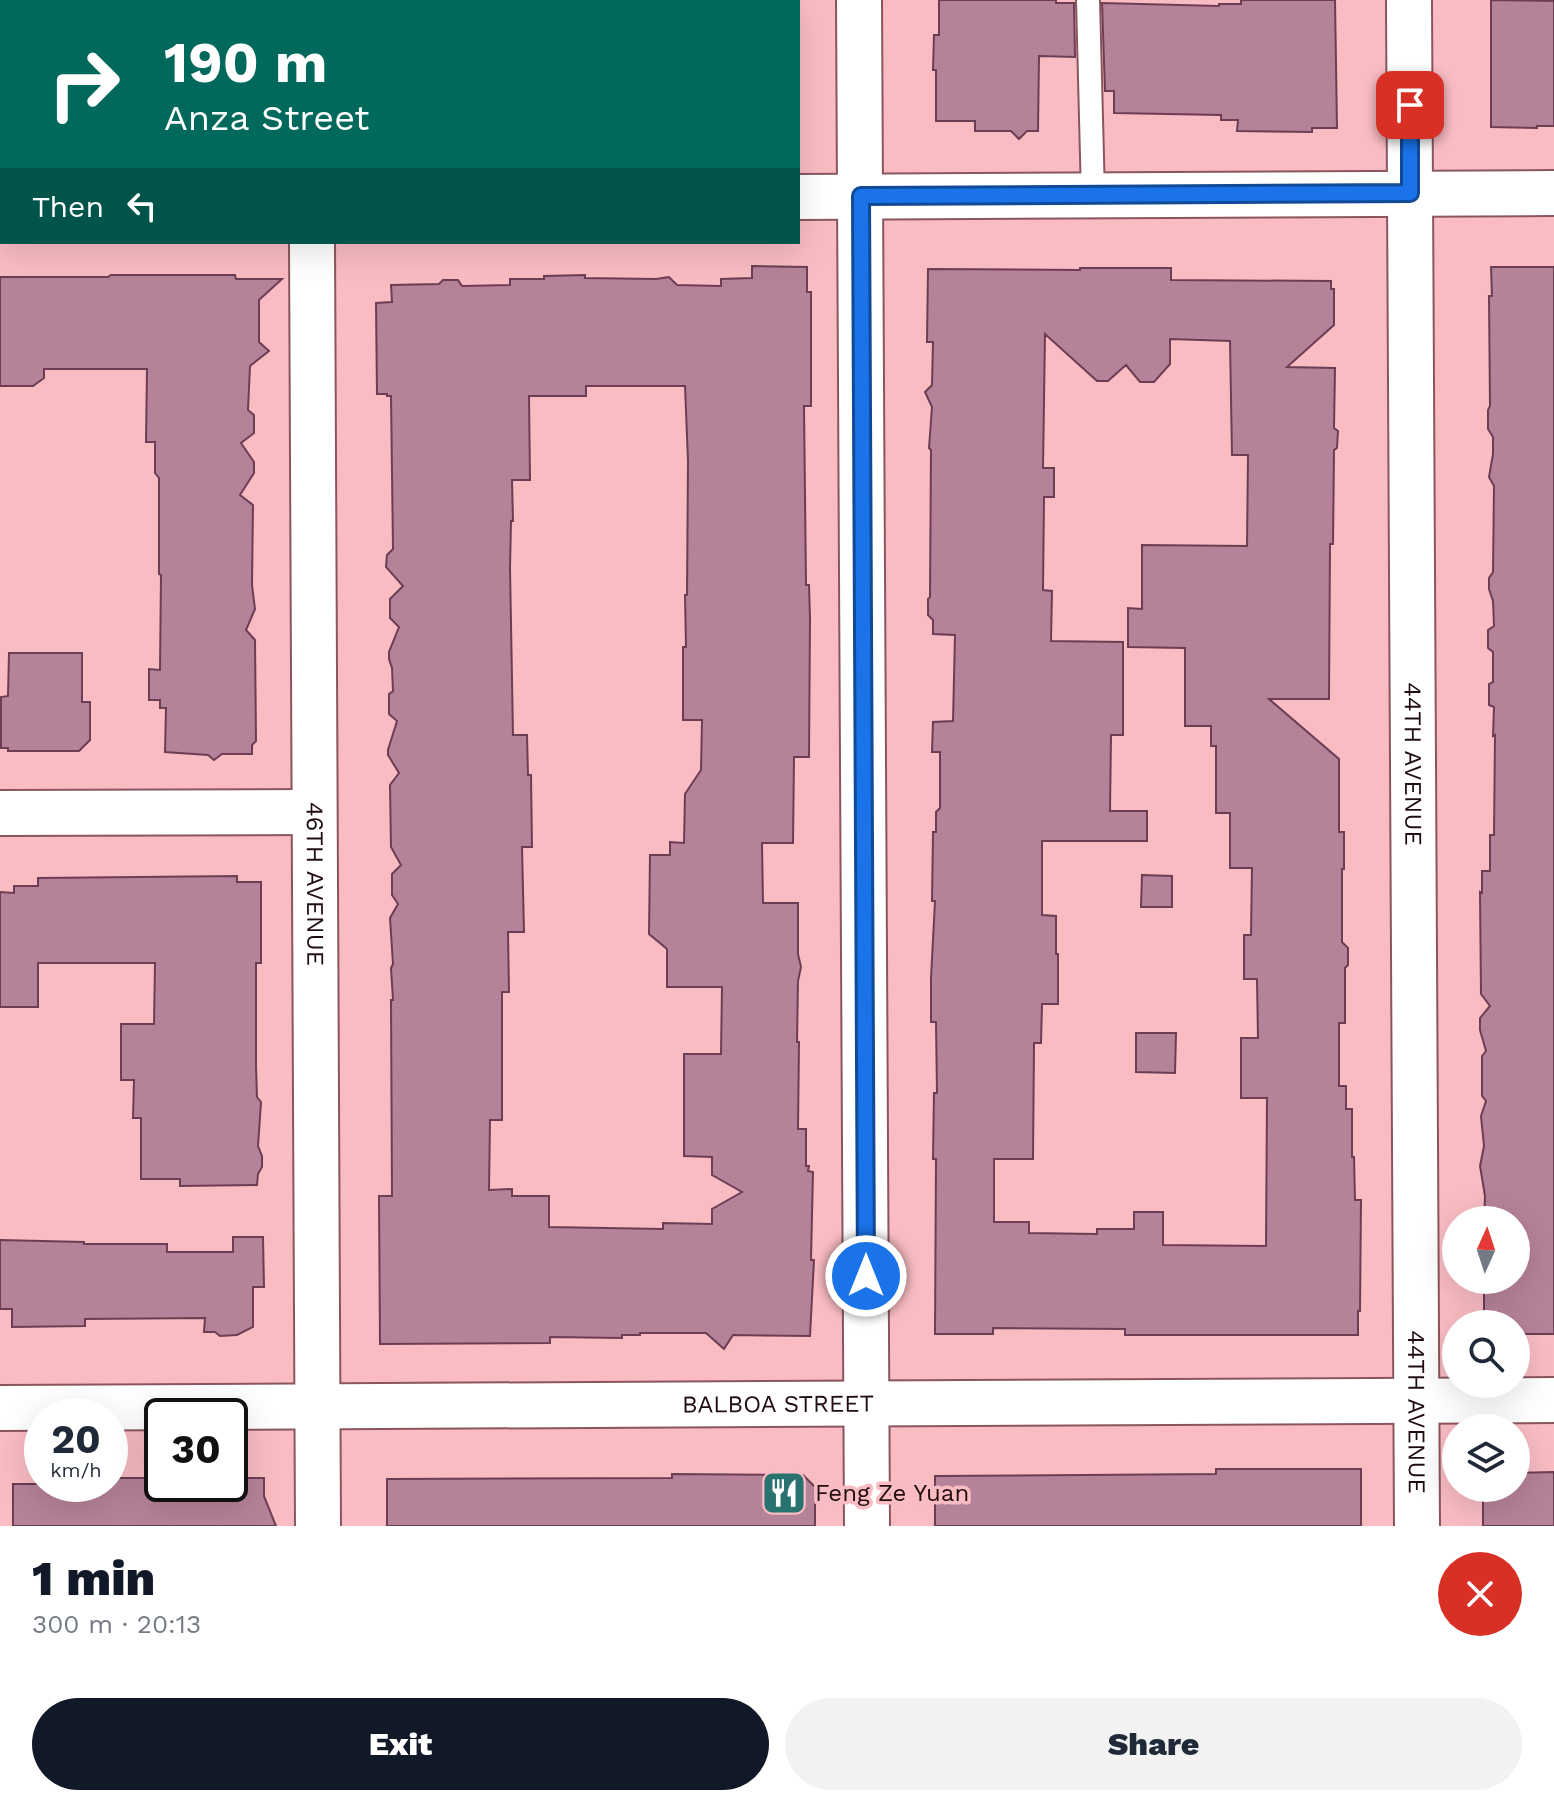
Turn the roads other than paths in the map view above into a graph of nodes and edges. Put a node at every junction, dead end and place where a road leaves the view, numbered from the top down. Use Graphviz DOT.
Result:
graph roads {
  1 [pos="859,0"];
  2 [pos="1088,0"];
  3 [pos="1409,0"];
  4 [pos="1410,193"];
  5 [pos="1554,193"];
  6 [pos="861,196"];
  7 [pos="1093,196"];
  8 [pos="800,197"];
  9 [pos="312,244"];
  10 [pos="314,812"];
  11 [pos="0,813"];
  12 [pos="1416,1400"];
  13 [pos="1554,1400"];
  14 [pos="867,1403"];
  15 [pos="318,1406"];
  16 [pos="0,1408"];
  17 [pos="318,1526"];
  18 [pos="867,1526"];
  19 [pos="1417,1526"];
  1 -- 6 [label="street"];
  2 -- 7 [label="lane"];
  3 -- 4 [label="street, 44TH AVENUE"];
  4 -- 5 [label="street"];
  4 -- 7 [label="street"];
  4 -- 12 [label="street, 44TH AVENUE"];
  6 -- 7 [label="street"];
  6 -- 8 [label="street"];
  6 -- 14 [label="street"];
  9 -- 10 [label="street, 46TH AVENUE"];
  10 -- 11 [label="street"];
  10 -- 15 [label="street, 46TH AVENUE"];
  12 -- 13 [label="street, BALBOA STREET"];
  12 -- 14 [label="street, BALBOA STREET"];
  12 -- 19 [label="street, 44TH AVENUE"];
  14 -- 15 [label="street, BALBOA STREET"];
  14 -- 18 [label="street"];
  15 -- 16 [label="street, BALBOA STREET"];
  15 -- 17 [label="street, 46TH AVENUE"];
}
